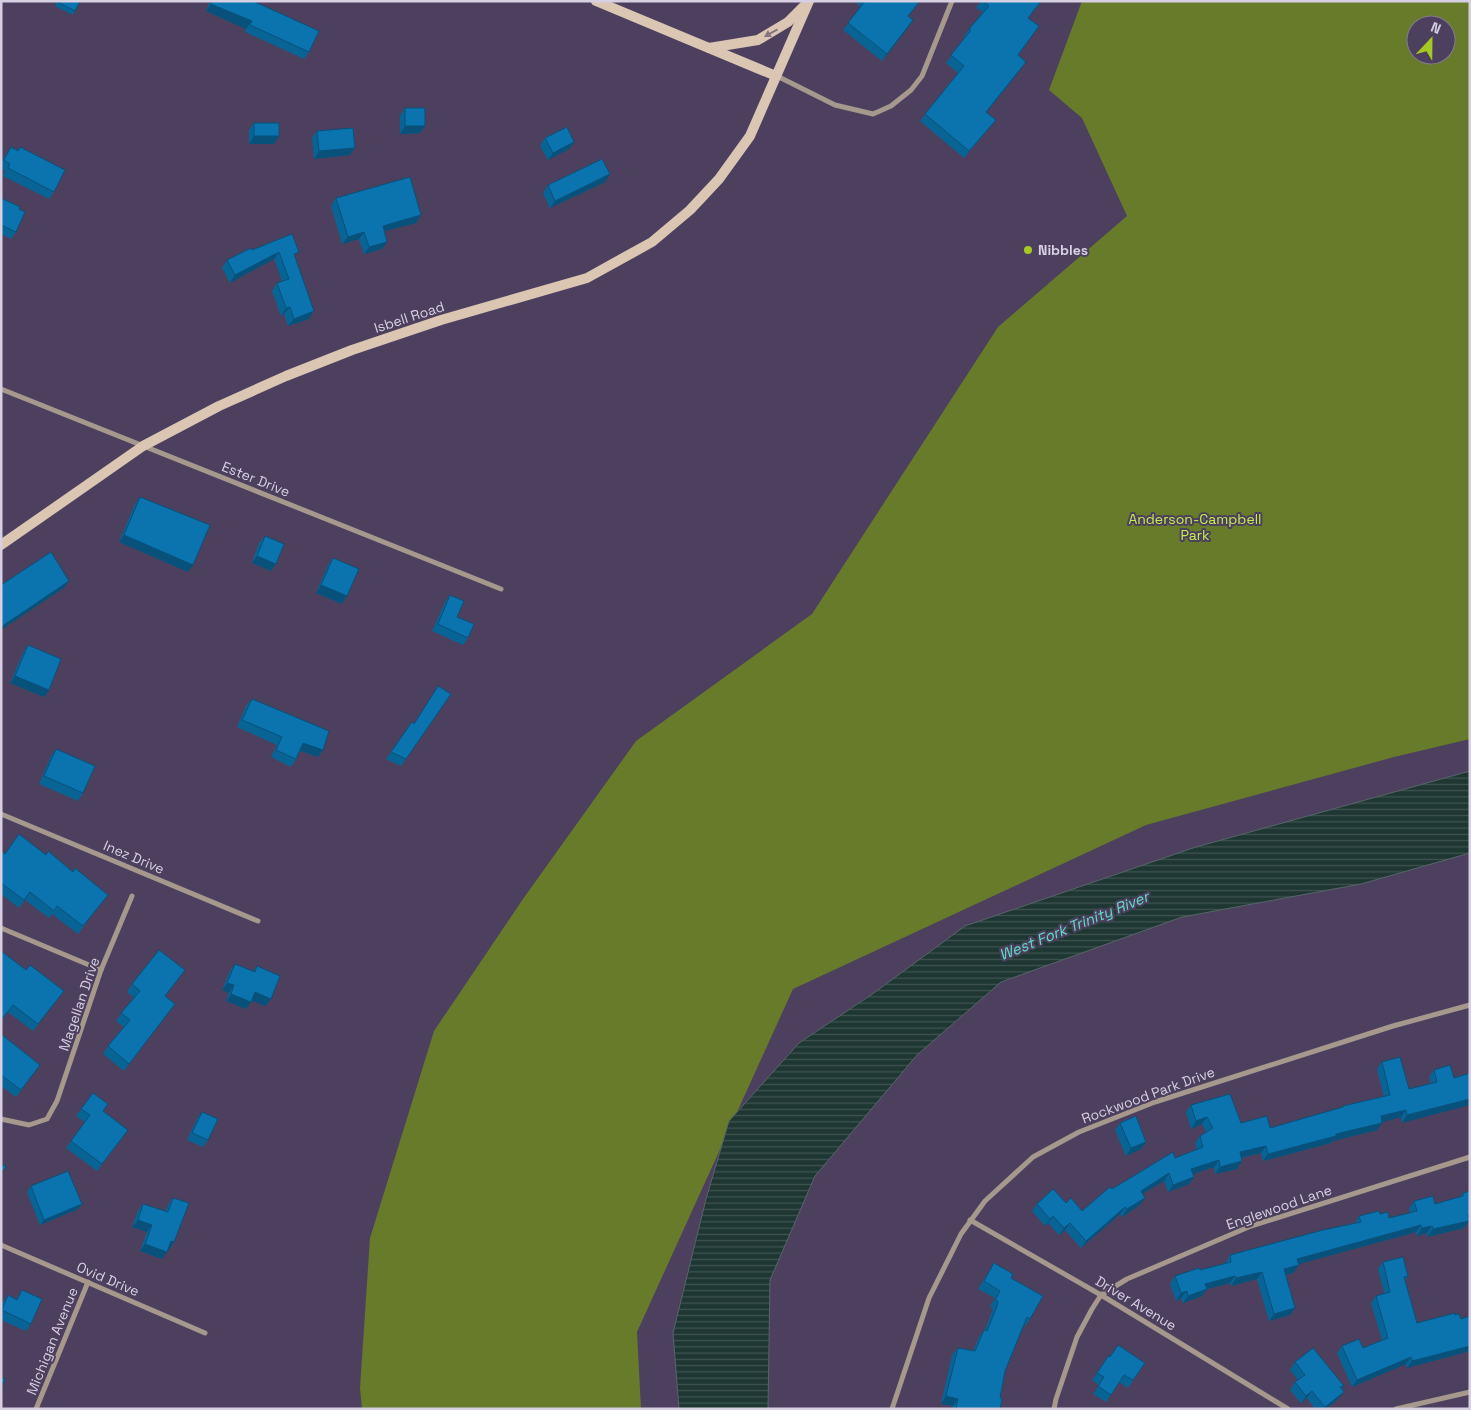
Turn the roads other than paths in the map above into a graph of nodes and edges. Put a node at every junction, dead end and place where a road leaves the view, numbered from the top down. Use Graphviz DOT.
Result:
graph roads {
  1 [pos="596,1"];
  2 [pos="809,1"];
  3 [pos="952,1"];
  4 [pos="708,48"];
  5 [pos="776,76"];
  6 [pos="1,389"];
  7 [pos="143,446"];
  8 [pos="1,545"];
  9 [pos="502,590"];
  10 [pos="1,814"];
  11 [pos="132,896"];
  12 [pos="258,921"];
  13 [pos="1,928"];
  14 [pos="101,970"];
  15 [pos="1470,1005"];
  16 [pos="1,1119"];
  17 [pos="1470,1157"];
  18 [pos="970,1220"];
  19 [pos="1,1245"];
  20 [pos="88,1282"];
  21 [pos="1102,1294"];
  22 [pos="205,1333"];
  23 [pos="1470,1392"];
  24 [pos="36,1409"];
  25 [pos="892,1409"];
  26 [pos="1054,1409"];
  27 [pos="1288,1409"];
  28 [pos="1396,1409"];
  1 -- 4 [label="street"];
  2 -- 4 [label="street, one-way"];
  2 -- 5 [label="street, Isbell Road"];
  3 -- 5 [label="street"];
  4 -- 5 [label="street"];
  5 -- 7 [label="street, Isbell Road"];
  6 -- 7 [label="street, Ester Drive"];
  7 -- 8 [label="street, Isbell Road"];
  7 -- 9 [label="street, Ester Drive"];
  10 -- 12 [label="street, Inez Drive"];
  11 -- 14 [label="street, Magellan Drive"];
  13 -- 14 [label="street"];
  14 -- 16 [label="street, Magellan Drive"];
  15 -- 18 [label="street, Rockwood Park Drive"];
  17 -- 21 [label="street, Englewood Lane"];
  18 -- 21 [label="street, Driver Avenue"];
  18 -- 25 [label="street, Rockwood Park Drive"];
  19 -- 20 [label="street, Ovid Drive"];
  20 -- 22 [label="street, Ovid Drive"];
  20 -- 24 [label="street, Michigan Avenue"];
  21 -- 26 [label="street"];
  21 -- 27 [label="street, Driver Avenue"];
  23 -- 28 [label="street"];
}
